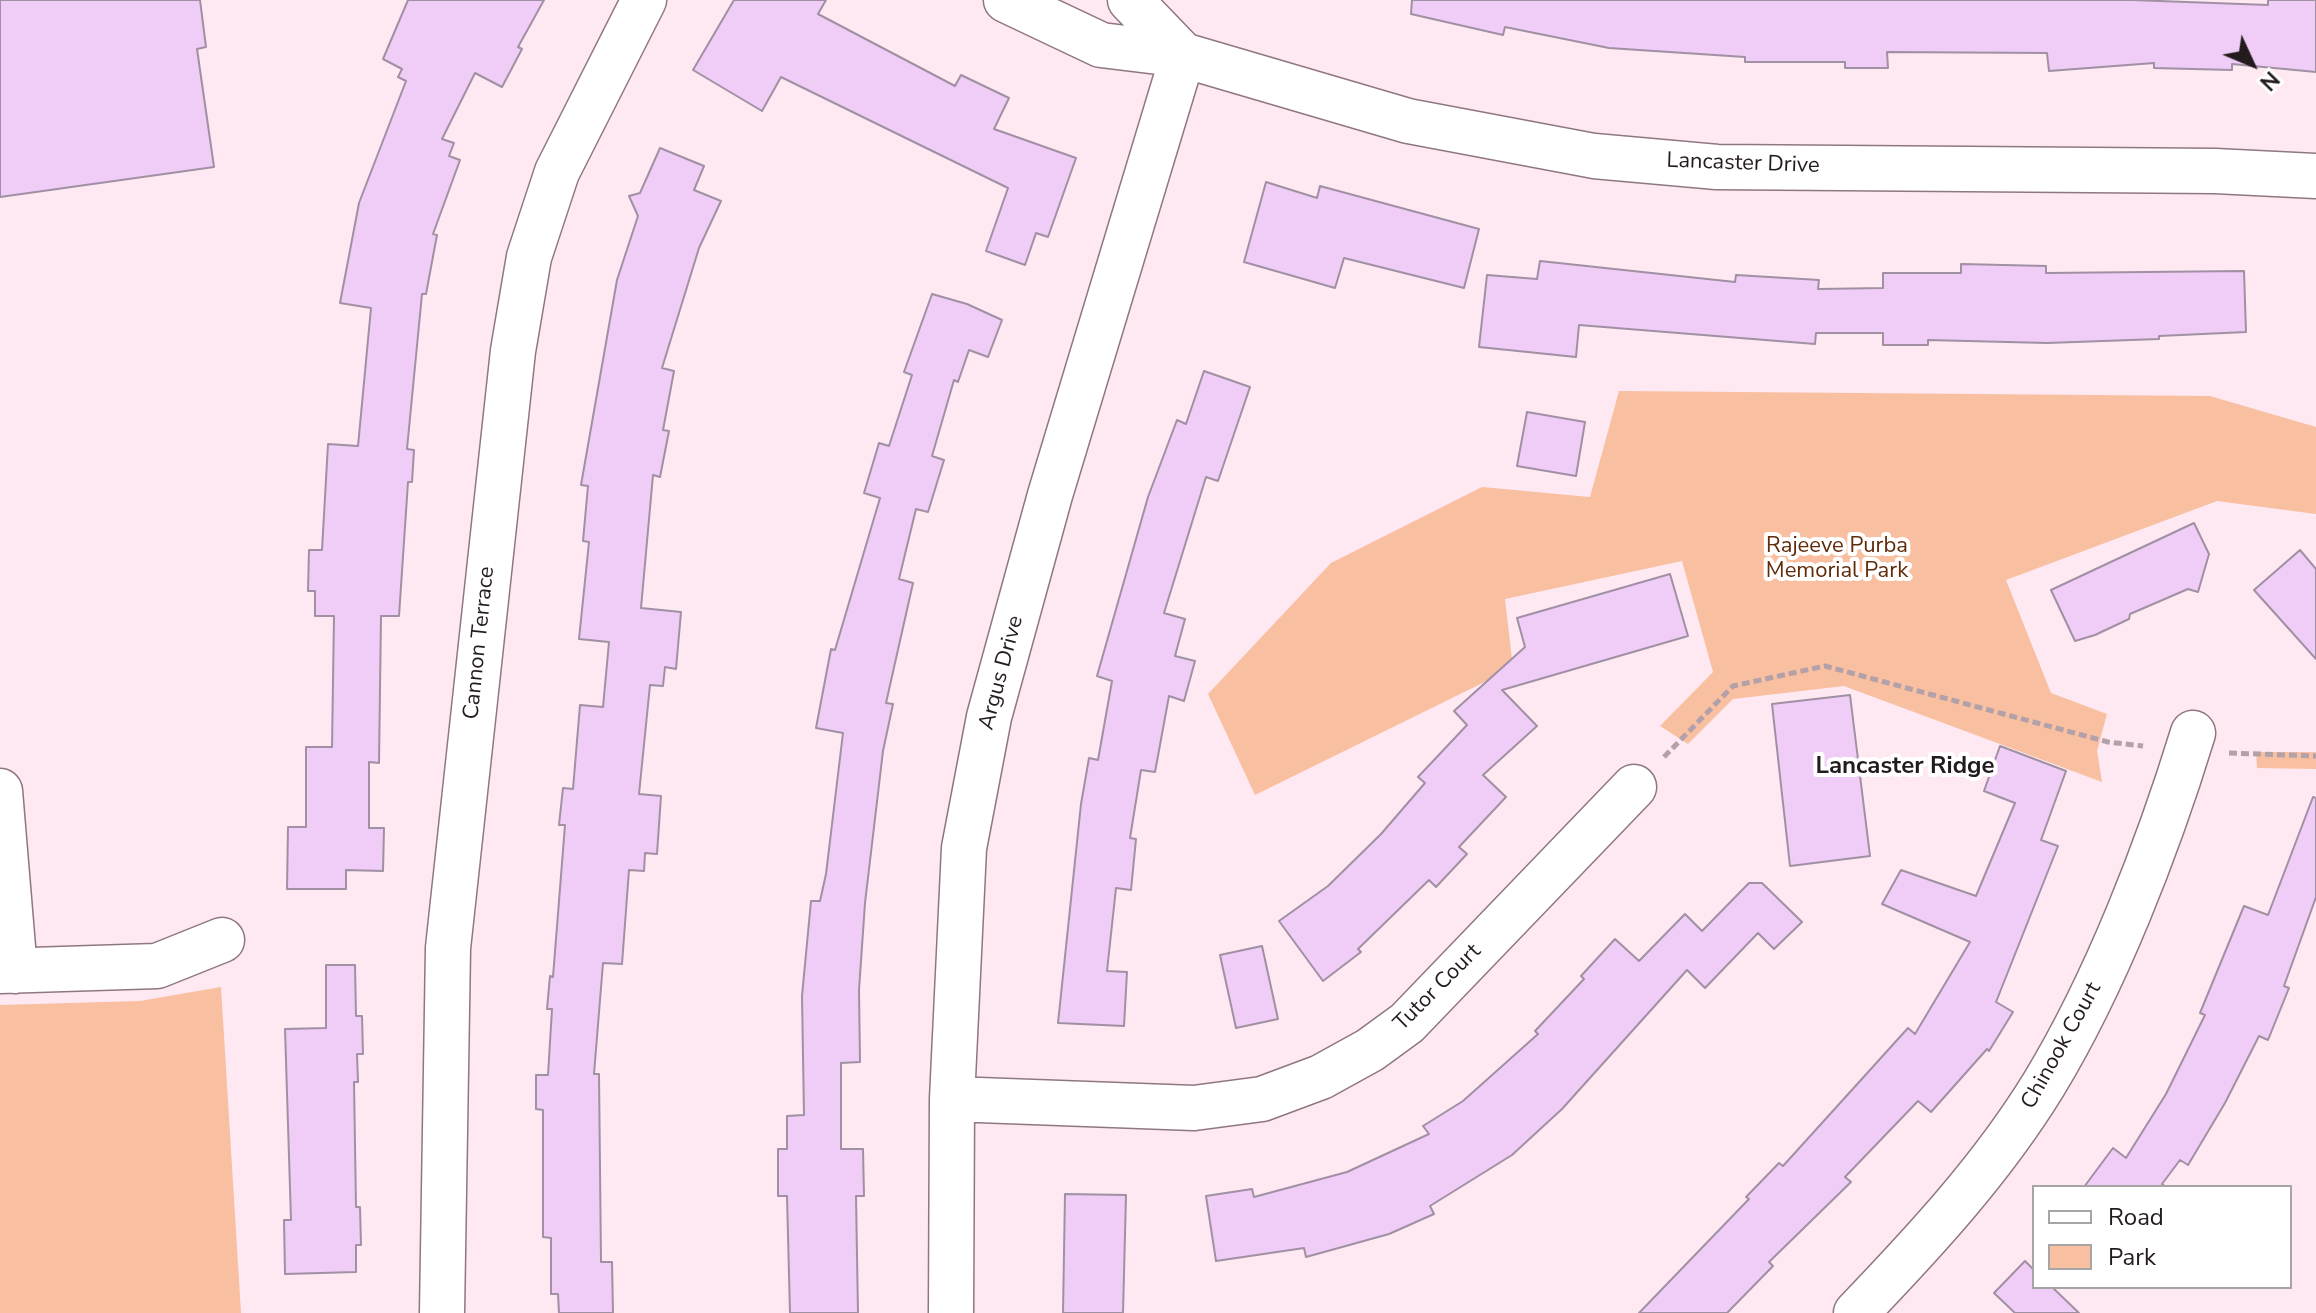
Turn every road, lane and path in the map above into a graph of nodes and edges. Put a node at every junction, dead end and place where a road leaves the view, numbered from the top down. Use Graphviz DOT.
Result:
graph roads {
  1 [pos="644,0"];
  2 [pos="1006,0"];
  3 [pos="1130,0"];
  4 [pos="1183,55"];
  5 [pos="2316,176"];
  6 [pos="2190,743"];
  7 [pos="2316,756"];
  8 [pos="1634,787"];
  9 [pos="0,791"];
  10 [pos="222,940"];
  11 [pos="7,971"];
  12 [pos="952,1099"];
  13 [pos="442,1313"];
  14 [pos="951,1313"];
  15 [pos="1856,1313"];
  1 -- 13 [label="street, Cannon Terrace"];
  2 -- 4 [label="street, Lancaster Drive"];
  3 -- 4 [label="street, Lancaster Drive"];
  4 -- 5 [label="street, Lancaster Drive"];
  4 -- 12 [label="street, Argus Drive"];
  6 -- 7 [label="path"];
  6 -- 8 [label="path"];
  6 -- 15 [label="street, Chinook Court"];
  8 -- 12 [label="street, Tutor Court"];
  9 -- 11 [label="street"];
  10 -- 11 [label="street"];
  12 -- 14 [label="street, Argus Drive"];
}
